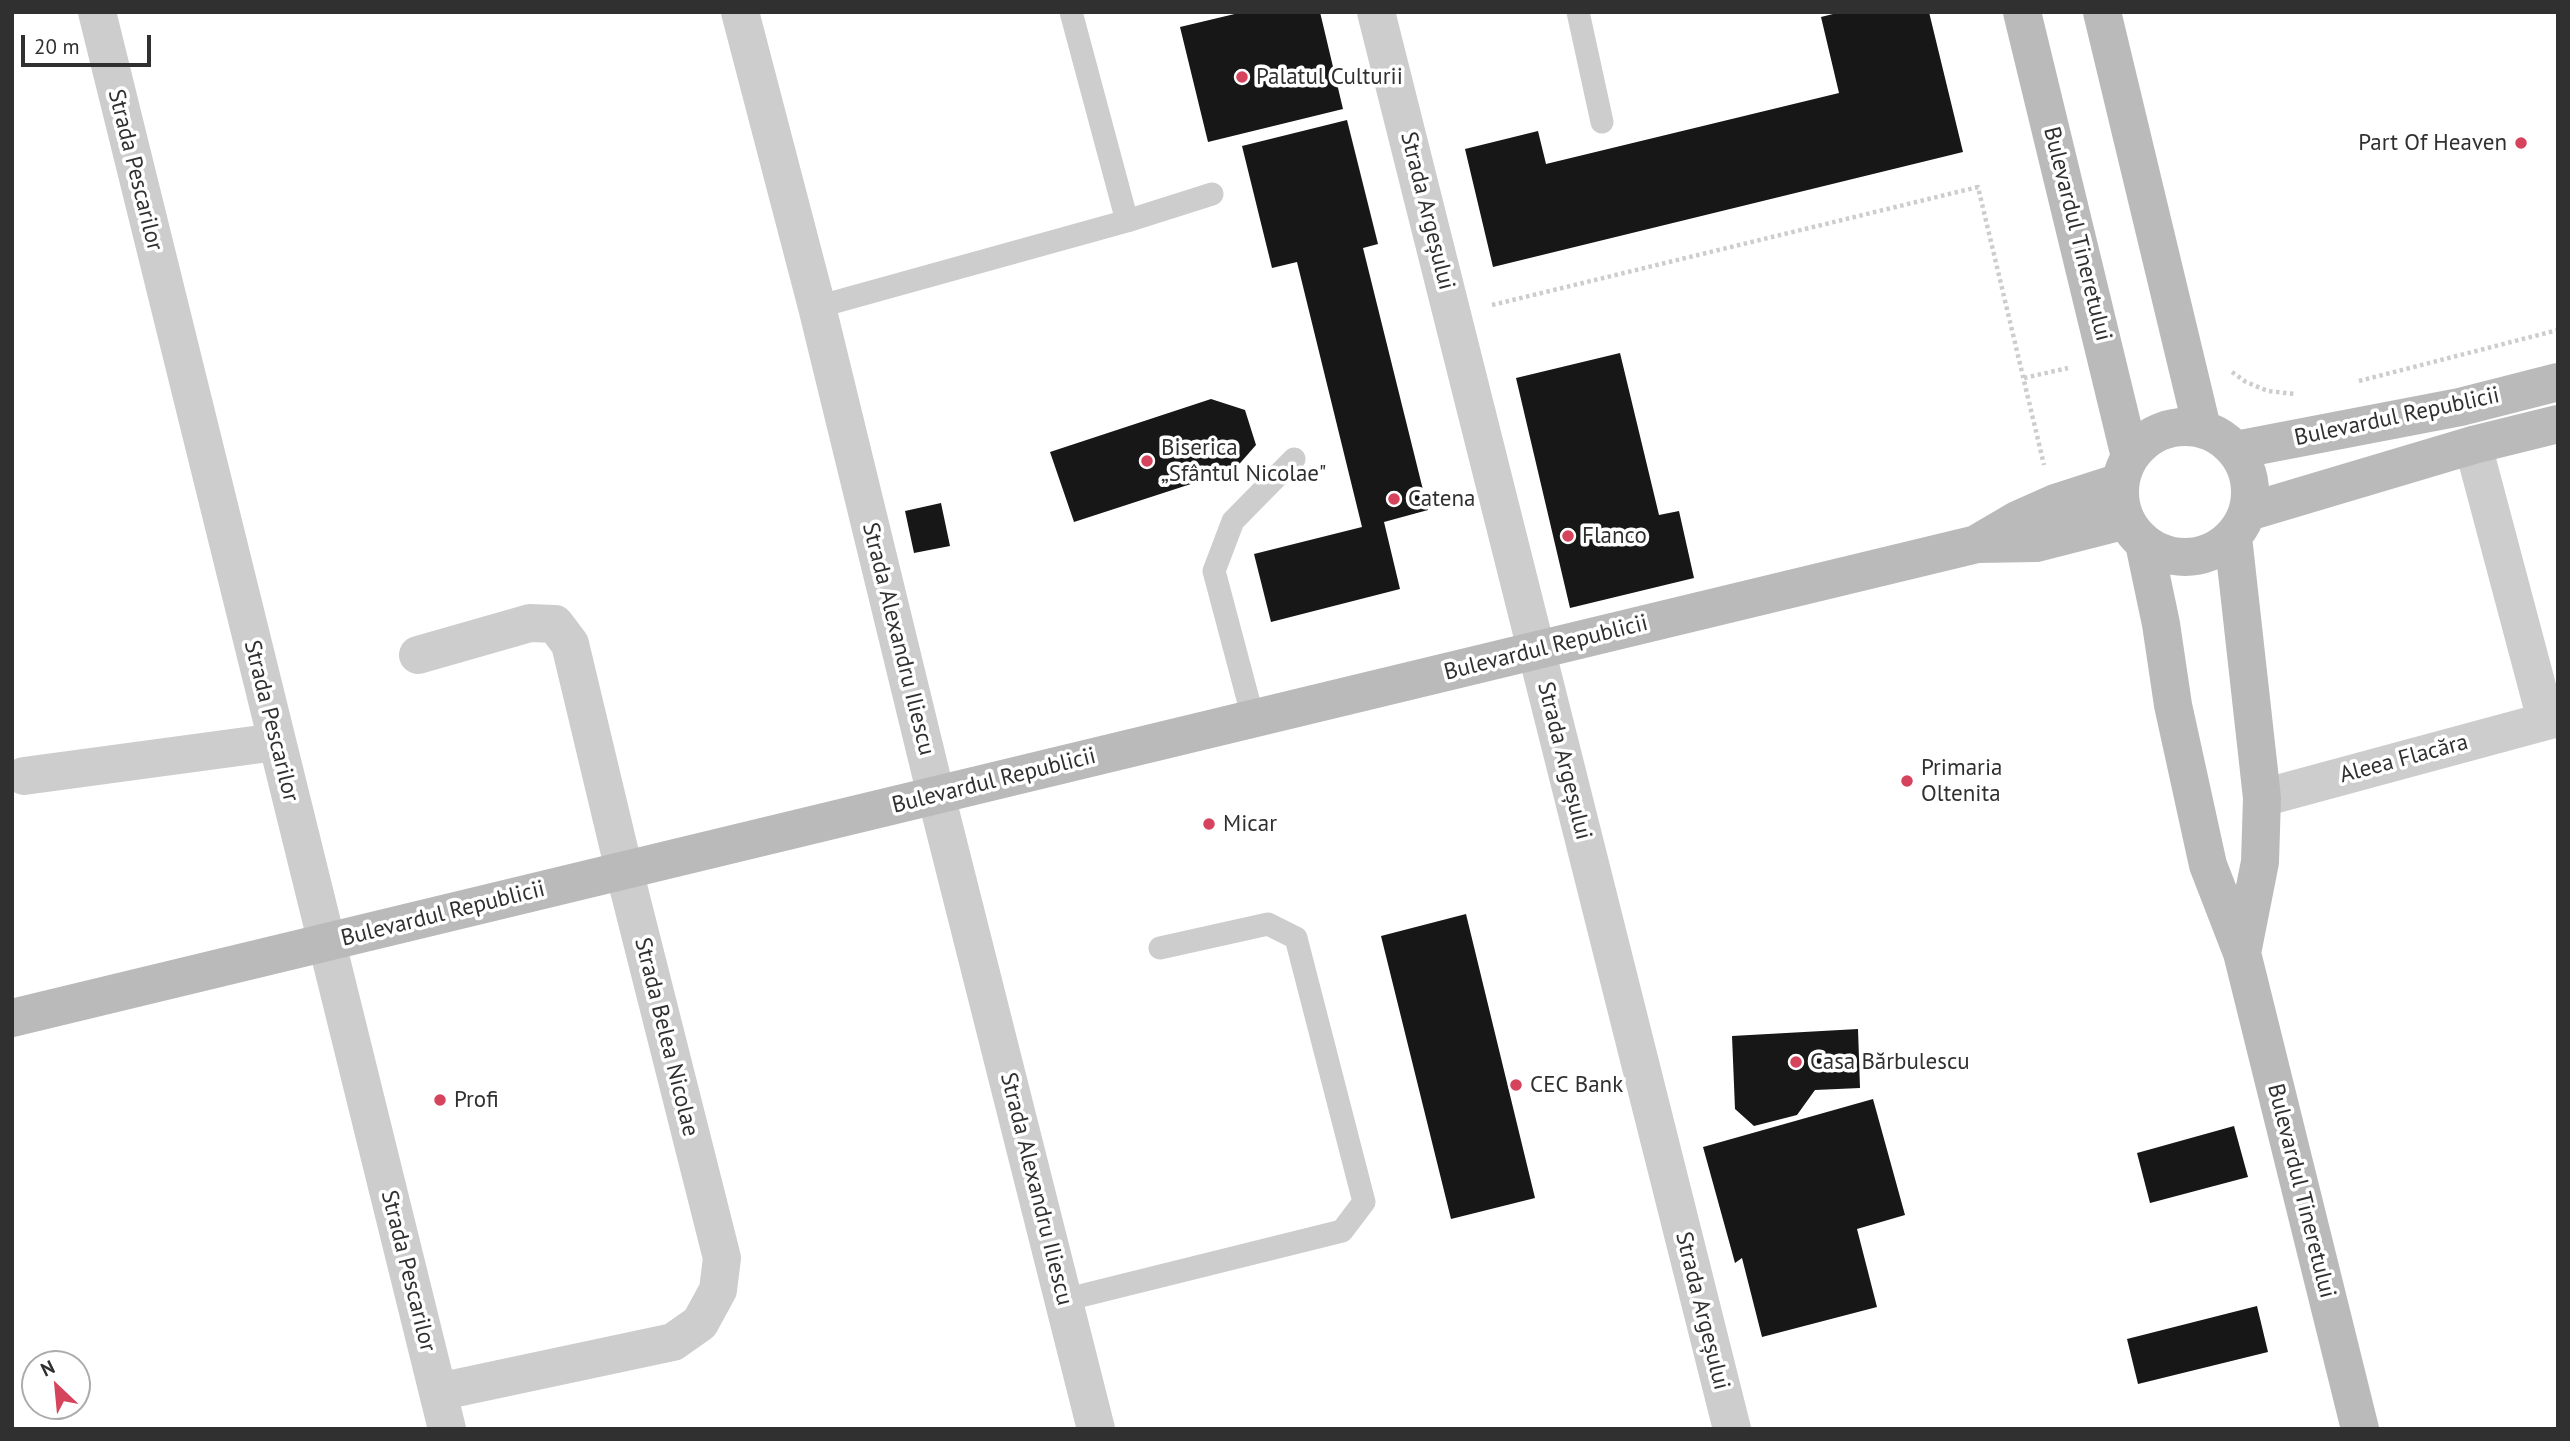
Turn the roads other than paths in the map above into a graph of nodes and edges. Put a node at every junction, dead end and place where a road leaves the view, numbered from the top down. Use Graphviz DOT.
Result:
graph roads {
  1 [pos="97,12"];
  2 [pos="740,12"];
  3 [pos="1071,12"];
  4 [pos="1376,12"];
  5 [pos="1578,12"];
  6 [pos="2022,12"];
  7 [pos="2102,12"];
  8 [pos="1602,122"];
  9 [pos="1212,194"];
  10 [pos="1126,221"];
  11 [pos="817,307"];
  12 [pos="2558,382"];
  13 [pos="2558,424"];
  14 [pos="2202,428"];
  15 [pos="2473,445"];
  16 [pos="2236,450"];
  17 [pos="1294,459"];
  18 [pos="2125,469"];
  19 [pos="2240,525"];
  20 [pos="2135,532"];
  21 [pos="1976,544"];
  22 [pos="1536,650"];
  23 [pos="418,655"];
  24 [pos="1253,718"];
  25 [pos="2552,719"];
  26 [pos="276,742"];
  27 [pos="24,776"];
  28 [pos="936,795"];
  29 [pos="2262,798"];
  30 [pos="624,870"];
  31 [pos="326,942"];
  32 [pos="1160,948"];
  33 [pos="2242,953"];
  34 [pos="12,1018"];
  35 [pos="1064,1300"];
  36 [pos="438,1392"];
  37 [pos="447,1429"];
  38 [pos="1096,1429"];
  39 [pos="1732,1429"];
  40 [pos="2360,1429"];
  1 -- 26 [label="street, Strada Pescarilor"];
  2 -- 11 [label="street, Strada Alexandru Iliescu"];
  3 -- 10 [label="lane"];
  4 -- 22 [label="street, Strada Argeșului"];
  5 -- 8 [label="lane"];
  6 -- 18 [label="street, Bulevardul Tineretului"];
  7 -- 14 [label="street"];
  9 -- 10 [label="lane"];
  10 -- 11 [label="lane"];
  11 -- 28 [label="street, Strada Alexandru Iliescu"];
  12 -- 16 [label="street, Bulevardul Republicii"];
  13 -- 15 [label="street, Bulevardul Republicii"];
  14 -- 16 [label="street"];
  14 -- 18 [label="street"];
  15 -- 19 [label="street, Bulevardul Republicii"];
  15 -- 25 [label="street, Aleea Flacăra"];
  16 -- 19 [label="street"];
  17 -- 24 [label="lane"];
  18 -- 20 [label="street"];
  18 -- 21 [label="street, Bulevardul Republicii"];
  19 -- 20 [label="street"];
  19 -- 29 [label="street, Bulevardul Tineretului"];
  20 -- 21 [label="street, Bulevardul Republicii"];
  20 -- 33 [label="street, Bulevardul Tineretului"];
  21 -- 22 [label="street, Bulevardul Republicii"];
  22 -- 24 [label="street, Bulevardul Republicii"];
  22 -- 39 [label="street, Strada Argeșului"];
  23 -- 30 [label="street, Strada Belea Nicolae"];
  24 -- 28 [label="street, Bulevardul Republicii"];
  25 -- 29 [label="street, Aleea Flacăra"];
  26 -- 27 [label="street"];
  26 -- 31 [label="street, Strada Pescarilor"];
  28 -- 30 [label="street, Bulevardul Republicii"];
  28 -- 35 [label="street, Strada Alexandru Iliescu"];
  29 -- 33 [label="street, Bulevardul Tineretului"];
  30 -- 31 [label="street, Bulevardul Republicii"];
  30 -- 36 [label="street, Strada Belea Nicolae"];
  31 -- 34 [label="street, Bulevardul Republicii"];
  31 -- 36 [label="street, Strada Pescarilor"];
  32 -- 35 [label="lane"];
  33 -- 40 [label="street, Bulevardul Tineretului"];
  35 -- 38 [label="street, Strada Alexandru Iliescu"];
  36 -- 37 [label="street, Strada Pescarilor"];
}
